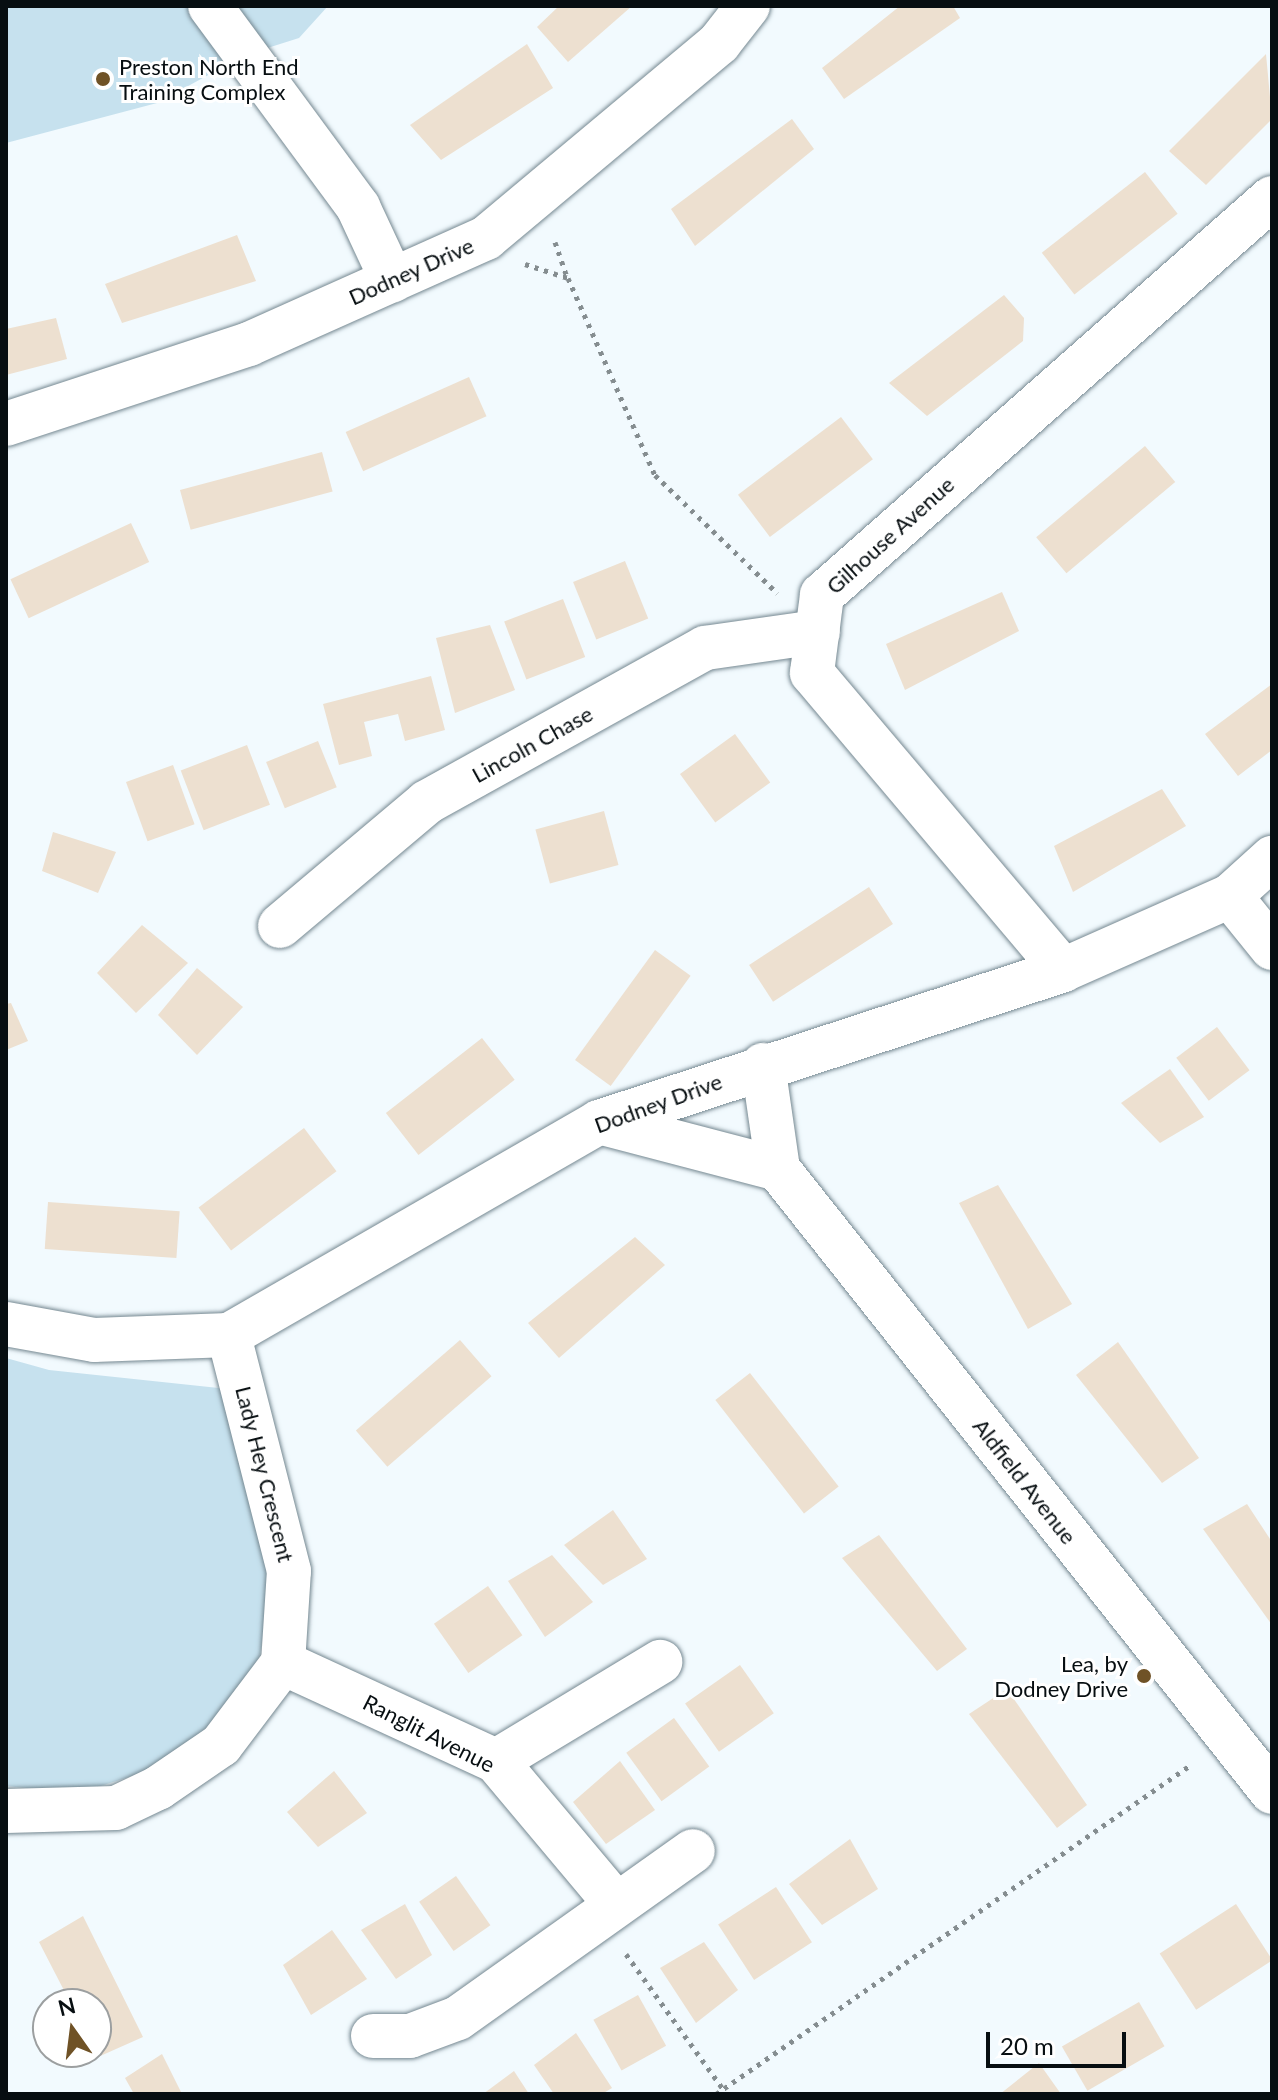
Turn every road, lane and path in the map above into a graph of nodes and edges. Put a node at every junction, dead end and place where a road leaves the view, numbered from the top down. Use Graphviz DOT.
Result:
graph roads {
  1 [pos="210,6"];
  2 [pos="748,6"];
  3 [pos="1272,198"];
  4 [pos="470,245"];
  5 [pos="392,280"];
  6 [pos="6,424"];
  7 [pos="818,632"];
  8 [pos="1272,858"];
  9 [pos="1230,896"];
  10 [pos="280,926"];
  11 [pos="1272,948"];
  12 [pos="1063,970"];
  13 [pos="763,1065"];
  14 [pos="599,1122"];
  15 [pos="778,1169"];
  16 [pos="6,1324"];
  17 [pos="229,1335"];
  18 [pos="660,1662"];
  19 [pos="283,1663"];
  20 [pos="1229,1738"];
  21 [pos="496,1761"];
  22 [pos="1272,1792"];
  23 [pos="6,1811"];
  24 [pos="693,1851"];
  25 [pos="607,1911"];
  26 [pos="373,2036"];
  27 [pos="723,2089"];
  28 [pos="716,2094"];
  1 -- 5 [label="street"];
  2 -- 4 [label="street, Dodney Drive"];
  3 -- 7 [label="street, Gilhouse Avenue"];
  4 -- 5 [label="street, Dodney Drive"];
  4 -- 7 [label="path"];
  5 -- 6 [label="street, Dodney Drive"];
  7 -- 10 [label="street, Lincoln Chase"];
  7 -- 12 [label="street, Gilhouse Avenue"];
  8 -- 9 [label="street, Dodney Drive"];
  9 -- 11 [label="street"];
  9 -- 12 [label="street, Dodney Drive"];
  12 -- 13 [label="street, Dodney Drive"];
  13 -- 14 [label="street, Dodney Drive"];
  13 -- 15 [label="street"];
  14 -- 15 [label="street"];
  14 -- 17 [label="street, Dodney Drive"];
  15 -- 20 [label="street, Aldfield Avenue"];
  16 -- 17 [label="street, Dodney Drive"];
  17 -- 19 [label="street, Lady Hey Crescent"];
  18 -- 21 [label="street"];
  19 -- 21 [label="street, Ranglit Avenue"];
  19 -- 23 [label="street"];
  20 -- 22 [label="street, Aldfield Avenue"];
  20 -- 27 [label="path"];
  21 -- 25 [label="street, Ranglit Avenue"];
  24 -- 25 [label="street"];
  25 -- 26 [label="street"];
  25 -- 27 [label="path"];
  27 -- 28 [label="path"];
}
